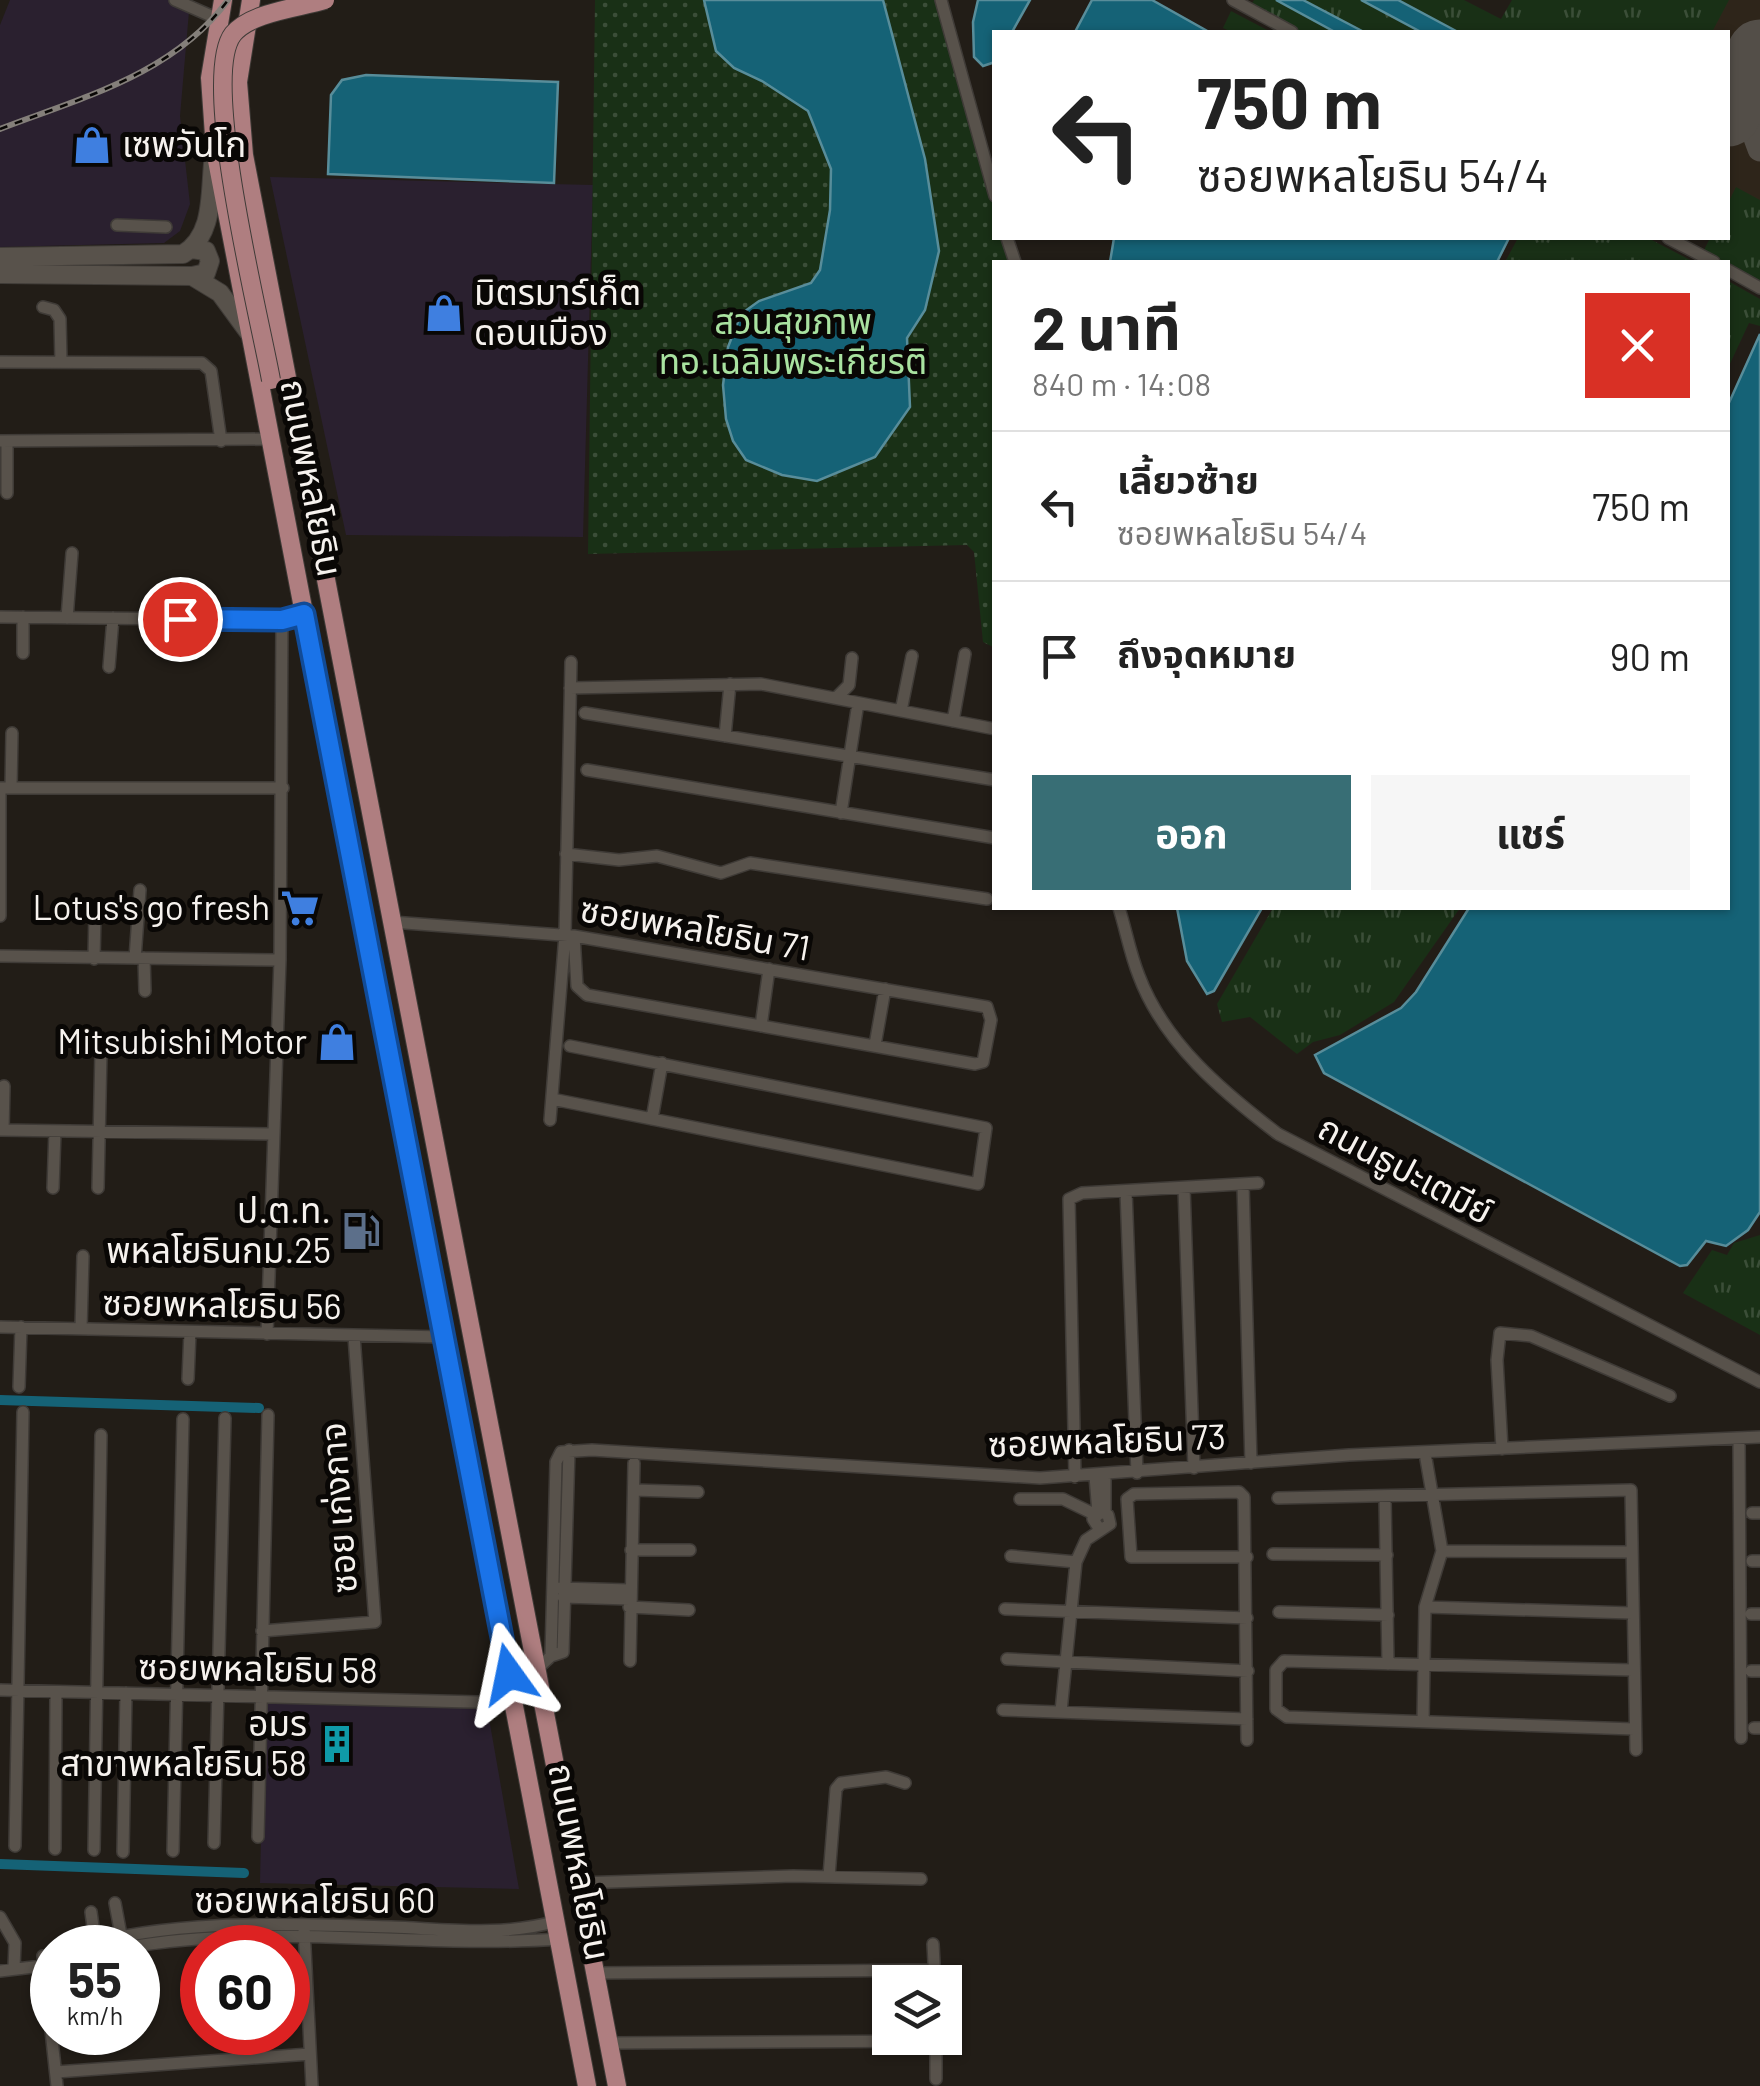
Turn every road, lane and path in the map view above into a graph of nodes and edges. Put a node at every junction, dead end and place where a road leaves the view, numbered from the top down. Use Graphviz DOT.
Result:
graph roads {
  1 [pos="175,0"];
  2 [pos="223,0"];
  3 [pos="251,0"];
  4 [pos="325,0"];
  5 [pos="941,0"];
  6 [pos="1233,0"];
  7 [pos="218,19"];
  8 [pos="1288,30"];
  9 [pos="215,150"];
  10 [pos="992,186"];
  11 [pos="117,224"];
  12 [pos="166,227"];
  13 [pos="1672,240"];
  14 [pos="192,249"];
  15 [pos="0,257"];
  16 [pos="1710,260"];
  17 [pos="1730,271"];
  18 [pos="0,274"];
  19 [pos="192,276"];
  20 [pos="1760,288"];
  21 [pos="43,307"];
  22 [pos="250,334"];
  23 [pos="0,362"];
  24 [pos="61,362"];
  25 [pos="272,439"];
  26 [pos="221,441"];
  27 [pos="3,442"];
  28 [pos="280,485"];
  29 [pos="7,494"];
  30 [pos="72,554"];
  31 [pos="332,612"];
  32 [pos="304,614"];
  33 [pos="0,617"];
  34 [pos="23,617"];
  35 [pos="67,618"];
  36 [pos="112,618"];
  37 [pos="282,620"];
  38 [pos="23,653"];
  39 [pos="965,654"];
  40 [pos="912,656"];
  41 [pos="852,658"];
  42 [pos="571,662"];
  43 [pos="109,667"];
  44 [pos="730,684"];
  45 [pos="570,688"];
  46 [pos="836,698"];
  47 [pos="858,703"];
  48 [pos="901,711"];
  49 [pos="585,714"];
  50 [pos="953,721"];
  51 [pos="992,728"];
  52 [pos="12,733"];
  53 [pos="725,736"];
  54 [pos="850,756"];
  55 [pos="587,770"];
  56 [pos="992,780"];
  57 [pos="283,788"];
  58 [pos="4,789"];
  59 [pos="841,813"];
  60 [pos="992,838"];
  61 [pos="566,854"];
  62 [pos="140,890"];
  63 [pos="987,898"];
  64 [pos="1120,910"];
  65 [pos="95,913"];
  66 [pos="0,916"];
  67 [pos="392,922"];
  68 [pos="569,935"];
  69 [pos="0,956"];
  70 [pos="140,958"];
  71 [pos="94,959"];
  72 [pos="280,960"];
  73 [pos="769,969"];
  74 [pos="885,989"];
  75 [pos="145,991"];
  76 [pos="760,1026"];
  77 [pos="875,1045"];
  78 [pos="570,1046"];
  79 [pos="101,1051"];
  80 [pos="662,1063"];
  81 [pos="4,1086"];
  82 [pos="552,1099"];
  83 [pos="652,1119"];
  84 [pos="550,1120"];
  85 [pos="2,1130"];
  86 [pos="100,1130"];
  87 [pos="55,1131"];
  88 [pos="274,1134"];
  89 [pos="1243,1184"];
  90 [pos="1258,1184"];
  91 [pos="53,1188"];
  92 [pos="98,1188"];
  93 [pos="1184,1188"];
  94 [pos="1126,1191"];
  95 [pos="82,1256"];
  96 [pos="0,1327"];
  97 [pos="22,1328"];
  98 [pos="81,1329"];
  99 [pos="190,1332"];
  100 [pos="267,1334"];
  101 [pos="354,1336"];
  102 [pos="443,1336"];
  103 [pos="477,1359"];
  104 [pos="449,1369"];
  105 [pos="188,1378"];
  106 [pos="1760,1382"];
  107 [pos="19,1387"];
  108 [pos="1670,1396"];
  109 [pos="22,1412"];
  110 [pos="268,1415"];
  111 [pos="225,1418"];
  112 [pos="183,1419"];
  113 [pos="101,1436"];
  114 [pos="1760,1437"];
  115 [pos="1739,1438"];
  116 [pos="1502,1449"];
  117 [pos="569,1450"];
  118 [pos="1425,1453"];
  119 [pos="634,1462"];
  120 [pos="1252,1463"];
  121 [pos="1194,1468"];
  122 [pos="1137,1473"];
  123 [pos="1100,1476"];
  124 [pos="1076,1477"];
  125 [pos="634,1490"];
  126 [pos="698,1492"];
  127 [pos="1430,1496"];
  128 [pos="1278,1498"];
  129 [pos="1020,1499"];
  130 [pos="1385,1499"];
  131 [pos="1102,1519"];
  132 [pos="1126,1520"];
  133 [pos="631,1550"];
  134 [pos="690,1550"];
  135 [pos="1442,1551"];
  136 [pos="1631,1552"];
  137 [pos="1273,1554"];
  138 [pos="1387,1555"];
  139 [pos="1010,1556"];
  140 [pos="1247,1558"];
  141 [pos="1076,1562"];
  142 [pos="551,1593"];
  143 [pos="566,1593"];
  144 [pos="629,1598"];
  145 [pos="1425,1607"];
  146 [pos="1006,1609"];
  147 [pos="688,1610"];
  148 [pos="1279,1612"];
  149 [pos="1071,1613"];
  150 [pos="1632,1613"];
  151 [pos="1388,1615"];
  152 [pos="1247,1618"];
  153 [pos="262,1631"];
  154 [pos="1006,1659"];
  155 [pos="630,1661"];
  156 [pos="544,1662"];
  157 [pos="1065,1662"];
  158 [pos="1388,1664"];
  159 [pos="1426,1666"];
  160 [pos="1633,1670"];
  161 [pos="1248,1671"];
  162 [pos="0,1690"];
  163 [pos="18,1690"];
  164 [pos="56,1692"];
  165 [pos="96,1692"];
  166 [pos="126,1693"];
  167 [pos="177,1694"];
  168 [pos="217,1696"];
  169 [pos="260,1696"];
  170 [pos="515,1703"];
  171 [pos="1002,1710"];
  172 [pos="1062,1712"];
  173 [pos="1247,1718"];
  174 [pos="1423,1721"];
  175 [pos="1634,1729"];
  176 [pos="1741,1738"];
  177 [pos="1247,1740"];
  178 [pos="1636,1750"];
  179 [pos="95,1758"];
  180 [pos="113,1762"];
  181 [pos="905,1783"];
  182 [pos="258,1837"];
  183 [pos="214,1843"];
  184 [pos="15,1846"];
  185 [pos="55,1849"];
  186 [pos="94,1850"];
  187 [pos="173,1851"];
  188 [pos="123,1852"];
  189 [pos="829,1876"];
  190 [pos="921,1878"];
  191 [pos="579,1883"];
  192 [pos="115,1902"];
  193 [pos="91,1912"];
  194 [pos="0,1917"];
  195 [pos="93,1925"];
  196 [pos="119,1925"];
  197 [pos="310,1930"];
  198 [pos="326,1930"];
  199 [pos="559,1930"];
  200 [pos="933,1944"];
  201 [pos="30,1965"];
  202 [pos="934,1965"];
  203 [pos="20,1967"];
  204 [pos="0,1971"];
  205 [pos="595,1973"];
  206 [pos="872,1975"];
  207 [pos="872,2041"];
  208 [pos="609,2044"];
  209 [pos="310,2054"];
  210 [pos="300,2055"];
  211 [pos="936,2055"];
  212 [pos="56,2079"];
  213 [pos="936,2079"];
  214 [pos="312,2086"];
  215 [pos="588,2086"];
  216 [pos="617,2086"];
  1 -- 7 [label="street"];
  2 -- 7 [label="main road, ถนนพหลโยธิน"];
  3 -- 31 [label="main road, ถนนพหลโยธิน"];
  4 -- 28 [label="main road, bridge"];
  5 -- 10 [label="street"];
  6 -- 8 [label="street"];
  7 -- 9 [label="main road, ถนนพหลโยธิน"];
  9 -- 14 [label="main road"];
  9 -- 22 [label="main road, ถนนพหลโยธิน"];
  11 -- 12 [label="street"];
  13 -- 16 [label="street"];
  14 -- 15 [label="main road"];
  14 -- 19 [label="main road"];
  17 -- 20 [label="street"];
  18 -- 19 [label="main road"];
  19 -- 22 [label="main road"];
  21 -- 24 [label="street"];
  22 -- 25 [label="main road, ถนนพหลโยธิน"];
  23 -- 24 [label="street"];
  24 -- 26 [label="street"];
  25 -- 26 [label="street"];
  25 -- 28 [label="main road, ถนนพหลโยธิน"];
  26 -- 27 [label="street"];
  27 -- 29 [label="street"];
  28 -- 32 [label="main road, ถนนพหลโยธิน"];
  30 -- 35 [label="street"];
  31 -- 32 [label="main road"];
  31 -- 67 [label="main road, ถนนพหลโยธิน"];
  32 -- 37 [label="street"];
  32 -- 102 [label="main road, ถนนพหลโยธิน"];
  33 -- 34 [label="street"];
  34 -- 35 [label="street"];
  34 -- 38 [label="street"];
  35 -- 36 [label="street"];
  36 -- 37 [label="street"];
  36 -- 43 [label="street"];
  37 -- 57 [label="street"];
  39 -- 50 [label="street"];
  40 -- 48 [label="street"];
  41 -- 46 [label="street"];
  42 -- 45 [label="street"];
  44 -- 45 [label="street"];
  44 -- 46 [label="street"];
  44 -- 53 [label="street"];
  45 -- 61 [label="street"];
  46 -- 47 [label="street"];
  47 -- 48 [label="street"];
  47 -- 54 [label="street"];
  48 -- 50 [label="street"];
  49 -- 53 [label="street"];
  50 -- 51 [label="street"];
  52 -- 58 [label="street"];
  53 -- 54 [label="street"];
  54 -- 56 [label="street"];
  54 -- 59 [label="street"];
  55 -- 59 [label="street"];
  57 -- 58 [label="street"];
  57 -- 72 [label="street"];
  58 -- 66 [label="street"];
  59 -- 60 [label="street"];
  61 -- 63 [label="street"];
  61 -- 68 [label="street"];
  62 -- 70 [label="street"];
  64 -- 106 [label="street, ถนนธูปะเตมีย์"];
  65 -- 71 [label="street"];
  67 -- 68 [label="street, ซอยพหลโยธิน 71"];
  67 -- 103 [label="main road, ถนนพหลโยธิน"];
  68 -- 73 [label="street, ซอยพหลโยธิน 71"];
  68 -- 76 [label="street"];
  68 -- 82 [label="street"];
  69 -- 71 [label="street"];
  70 -- 71 [label="street"];
  70 -- 72 [label="street"];
  70 -- 75 [label="street"];
  72 -- 88 [label="street"];
  73 -- 74 [label="street, ซอยพหลโยธิน 71"];
  73 -- 76 [label="street"];
  74 -- 77 [label="street"];
  74 -- 77 [label="street, ซอยพหลโยธิน 71"];
  76 -- 77 [label="street"];
  78 -- 80 [label="street"];
  79 -- 86 [label="street"];
  80 -- 83 [label="street"];
  80 -- 83 [label="street"];
  81 -- 85 [label="street"];
  82 -- 83 [label="street"];
  82 -- 84 [label="street"];
  85 -- 87 [label="street"];
  86 -- 87 [label="street"];
  86 -- 88 [label="street"];
  86 -- 92 [label="street"];
  87 -- 91 [label="street"];
  88 -- 100 [label="street"];
  89 -- 90 [label="street"];
  89 -- 93 [label="street"];
  89 -- 120 [label="street"];
  93 -- 94 [label="street"];
  93 -- 121 [label="street"];
  94 -- 122 [label="street"];
  94 -- 124 [label="street"];
  95 -- 98 [label="street"];
  96 -- 97 [label="street, ซอยพหลโยธิน 56"];
  97 -- 98 [label="street, ซอยพหลโยธิน 56"];
  97 -- 107 [label="street"];
  98 -- 99 [label="street, ซอยพหลโยธิน 56"];
  99 -- 100 [label="street, ซอยพหลโยธิน 56"];
  99 -- 105 [label="street"];
  100 -- 101 [label="street, ซอยพหลโยธิน 56"];
  101 -- 102 [label="street, ซอยพหลโยธิน 56"];
  101 -- 153 [label="street, ซอย เก่งกาจ"];
  102 -- 104 [label="main road, ถนนพหลโยธิน"];
  103 -- 104 [label="main road"];
  103 -- 156 [label="main road, ถนนพหลโยธิน"];
  104 -- 170 [label="main road, ถนนพหลโยธิน"];
  108 -- 116 [label="street"];
  109 -- 163 [label="street"];
  110 -- 153 [label="street"];
  111 -- 168 [label="street"];
  112 -- 167 [label="street"];
  113 -- 165 [label="street"];
  114 -- 115 [label="street, ซอยพหลโยธิน 73"];
  115 -- 116 [label="street, ซอยพหลโยธิน 73"];
  115 -- 176 [label="street"];
  116 -- 118 [label="street, ซอยพหลโยธิน 73"];
  117 -- 124 [label="street, ซอยพหลโยธิน 73"];
  117 -- 142 [label="street"];
  117 -- 143 [label="street"];
  118 -- 120 [label="street, ซอยพหลโยธิน 73"];
  118 -- 127 [label="street"];
  119 -- 125 [label="street"];
  120 -- 121 [label="street, ซอยพหลโยธิน 73"];
  121 -- 122 [label="street, ซอยพหลโยธิน 73"];
  122 -- 123 [label="street, ซอยพหลโยธิน 73"];
  123 -- 124 [label="street, ซอยพหลโยธิน 73"];
  123 -- 131 [label="street"];
  125 -- 126 [label="street"];
  125 -- 133 [label="street"];
  127 -- 130 [label="street"];
  127 -- 135 [label="street"];
  127 -- 136 [label="street"];
  128 -- 130 [label="street"];
  129 -- 131 [label="street"];
  130 -- 138 [label="street"];
  131 -- 132 [label="street"];
  131 -- 141 [label="street"];
  132 -- 140 [label="street"];
  132 -- 140 [label="street"];
  133 -- 134 [label="street"];
  133 -- 144 [label="street"];
  135 -- 136 [label="street"];
  135 -- 145 [label="street"];
  136 -- 150 [label="street"];
  137 -- 138 [label="street"];
  138 -- 151 [label="street"];
  139 -- 141 [label="street"];
  140 -- 152 [label="street"];
  141 -- 149 [label="street"];
  142 -- 143 [label="street"];
  142 -- 156 [label="street"];
  143 -- 144 [label="street"];
  143 -- 156 [label="street"];
  144 -- 147 [label="street"];
  144 -- 155 [label="street"];
  145 -- 150 [label="street"];
  145 -- 159 [label="street"];
  146 -- 149 [label="street"];
  148 -- 151 [label="street"];
  149 -- 152 [label="street"];
  149 -- 157 [label="street"];
  150 -- 160 [label="street"];
  151 -- 158 [label="street"];
  152 -- 161 [label="street"];
  153 -- 169 [label="street"];
  154 -- 157 [label="street"];
  156 -- 191 [label="main road, ถนนพหลโยธิน"];
  157 -- 161 [label="street"];
  157 -- 172 [label="street"];
  158 -- 159 [label="street"];
  158 -- 174 [label="street"];
  159 -- 160 [label="street"];
  159 -- 174 [label="street"];
  160 -- 175 [label="street"];
  161 -- 173 [label="street"];
  162 -- 163 [label="street, ซอยพหลโยธิน 58"];
  163 -- 164 [label="street, ซอยพหลโยธิน 58"];
  163 -- 184 [label="street"];
  164 -- 165 [label="street, ซอยพหลโยธิน 58"];
  164 -- 185 [label="street"];
  165 -- 166 [label="street, ซอยพหลโยธิน 58"];
  165 -- 179 [label="street"];
  166 -- 167 [label="street, ซอยพหลโยธิน 58"];
  166 -- 188 [label="street"];
  167 -- 168 [label="street, ซอยพหลโยธิน 58"];
  167 -- 187 [label="street"];
  168 -- 169 [label="street, ซอยพหลโยธิน 58"];
  168 -- 183 [label="street"];
  169 -- 170 [label="street, ซอยพหลโยธิน 58"];
  169 -- 182 [label="street"];
  170 -- 199 [label="main road, ถนนพหลโยธิน"];
  171 -- 172 [label="street"];
  172 -- 173 [label="street"];
  173 -- 177 [label="street"];
  174 -- 175 [label="street"];
  175 -- 178 [label="street"];
  179 -- 180 [label="street"];
  179 -- 186 [label="street"];
  181 -- 189 [label="street"];
  189 -- 190 [label="street"];
  189 -- 191 [label="street"];
  191 -- 205 [label="main road, ถนนพหลโยธิน"];
  192 -- 196 [label="street"];
  193 -- 195 [label="street"];
  194 -- 203 [label="street"];
  197 -- 198 [label="street, ซอยพหลโยธิน 60"];
  198 -- 199 [label="street, ซอยพหลโยธิน 60"];
  198 -- 199 [label="street, ซอยพหลโยธิน 60"];
  199 -- 215 [label="main road, ถนนพหลโยธิน"];
  200 -- 202 [label="street"];
  201 -- 203 [label="street"];
  203 -- 204 [label="street"];
  205 -- 206 [label="street"];
  205 -- 208 [label="main road, ถนนพหลโยธิน"];
  207 -- 208 [label="street"];
  208 -- 216 [label="main road, ถนนพหลโยธิน"];
  209 -- 214 [label="street"];
  210 -- 212 [label="street"];
  211 -- 213 [label="street"];
}
